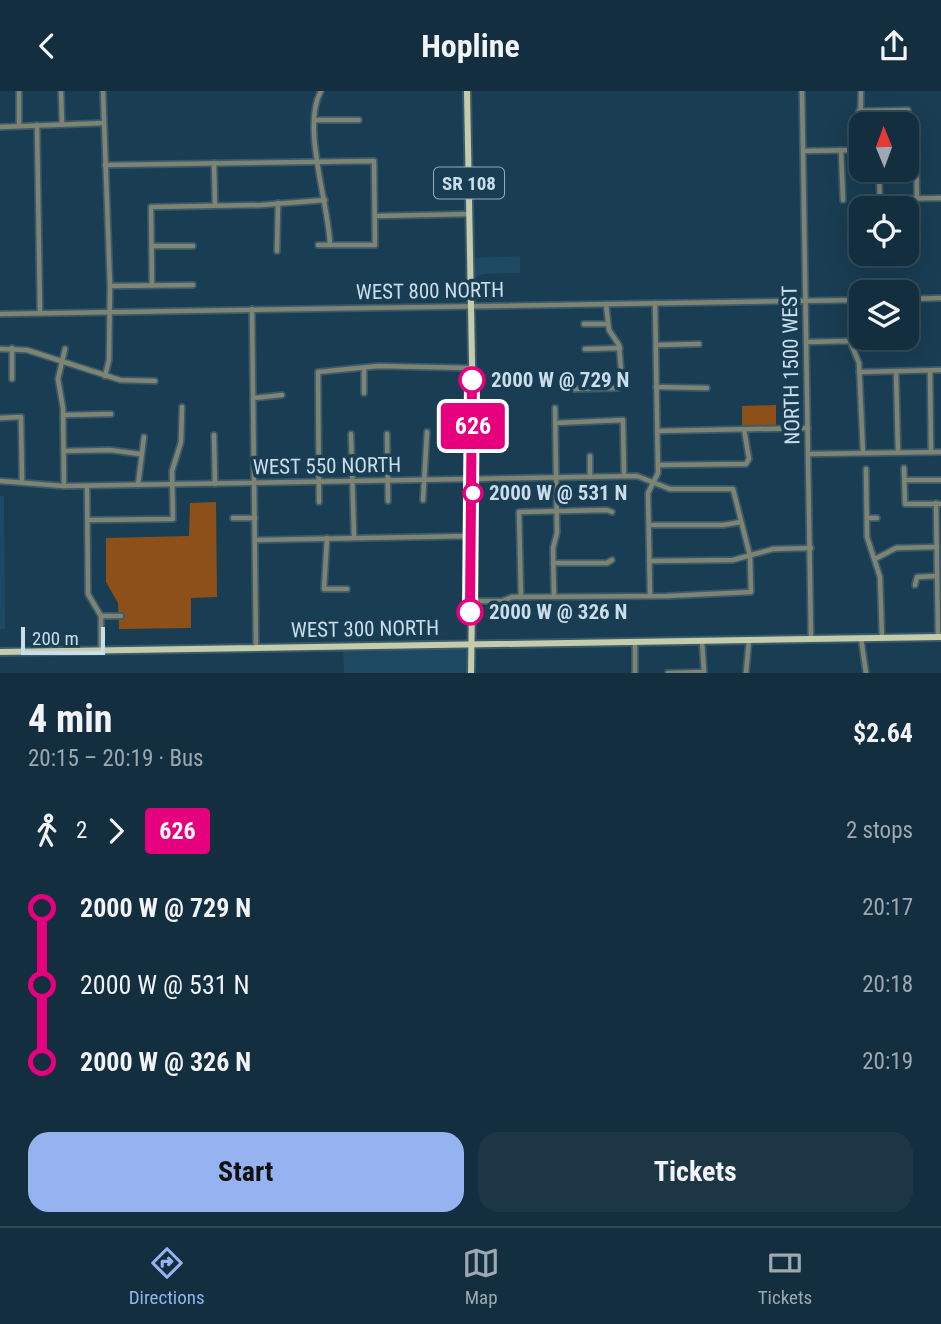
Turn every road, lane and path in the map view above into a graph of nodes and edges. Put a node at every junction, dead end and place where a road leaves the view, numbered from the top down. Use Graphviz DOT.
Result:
graph roads {
  1 [pos="19,91"];
  2 [pos="61,91"];
  3 [pos="103,91"];
  4 [pos="321,91"];
  5 [pos="467,91"];
  6 [pos="803,91"];
  7 [pos="861,91"];
  8 [pos="908,110"];
  9 [pos="859,111"];
  10 [pos="316,120"];
  11 [pos="359,120"];
  12 [pos="104,123"];
  13 [pos="62,124"];
  14 [pos="19,125"];
  15 [pos="37,125"];
  16 [pos="0,127"];
  17 [pos="841,150"];
  18 [pos="849,150"];
  19 [pos="804,151"];
  20 [pos="316,162"];
  21 [pos="214,163"];
  22 [pos="105,165"];
  23 [pos="941,198"];
  24 [pos="919,199"];
  25 [pos="325,200"];
  26 [pos="843,201"];
  27 [pos="278,203"];
  28 [pos="215,205"];
  29 [pos="470,214"];
  30 [pos="374,216"];
  31 [pos="318,245"];
  32 [pos="330,245"];
  33 [pos="152,246"];
  34 [pos="193,246"];
  35 [pos="277,251"];
  36 [pos="152,285"];
  37 [pos="192,285"];
  38 [pos="110,286"];
  39 [pos="941,298"];
  40 [pos="919,299"];
  41 [pos="849,300"];
  42 [pos="806,301"];
  43 [pos="655,303"];
  44 [pos="606,304"];
  45 [pos="471,306"];
  46 [pos="252,309"];
  47 [pos="108,312"];
  48 [pos="40,313"];
  49 [pos="0,314"];
  50 [pos="583,324"];
  51 [pos="607,324"];
  52 [pos="806,342"];
  53 [pos="699,344"];
  54 [pos="656,345"];
  55 [pos="12,348"];
  56 [pos="620,348"];
  57 [pos="0,349"];
  58 [pos="65,349"];
  59 [pos="584,349"];
  60 [pos="61,361"];
  61 [pos="472,368"];
  62 [pos="364,369"];
  63 [pos="941,370"];
  64 [pos="930,371"];
  65 [pos="859,372"];
  66 [pos="896,372"];
  67 [pos="105,376"];
  68 [pos="12,379"];
  69 [pos="155,381"];
  70 [pos="656,387"];
  71 [pos="707,388"];
  72 [pos="573,389"];
  73 [pos="364,393"];
  74 [pos="282,395"];
  75 [pos="253,398"];
  76 [pos="182,407"];
  77 [pos="555,408"];
  78 [pos="111,414"];
  79 [pos="63,415"];
  80 [pos="0,418"];
  81 [pos="555,423"];
  82 [pos="808,428"];
  83 [pos="744,429"];
  84 [pos="657,431"];
  85 [pos="427,432"];
  86 [pos="351,434"];
  87 [pos="387,434"];
  88 [pos="214,435"];
  89 [pos="144,437"];
  90 [pos="64,451"];
  91 [pos="941,451"];
  92 [pos="898,452"];
  93 [pos="931,452"];
  94 [pos="863,453"];
  95 [pos="141,454"];
  96 [pos="808,454"];
  97 [pos="590,456"];
  98 [pos="658,465"];
  99 [pos="904,468"];
  100 [pos="866,469"];
  101 [pos="624,476"];
  102 [pos="556,477"];
  103 [pos="590,477"];
  104 [pos="473,479"];
  105 [pos="423,480"];
  106 [pos="905,480"];
  107 [pos="941,480"];
  108 [pos="0,481"];
  109 [pos="22,481"];
  110 [pos="387,481"];
  111 [pos="317,482"];
  112 [pos="352,482"];
  113 [pos="654,482"];
  114 [pos="255,483"];
  115 [pos="215,484"];
  116 [pos="87,485"];
  117 [pos="138,485"];
  118 [pos="173,485"];
  119 [pos="866,485"];
  120 [pos="876,485"];
  121 [pos="64,486"];
  122 [pos="388,501"];
  123 [pos="423,501"];
  124 [pos="319,502"];
  125 [pos="938,503"];
  126 [pos="557,511"];
  127 [pos="612,512"];
  128 [pos="255,517"];
  129 [pos="233,518"];
  130 [pos="867,518"];
  131 [pos="877,518"];
  132 [pos="88,520"];
  133 [pos="741,522"];
  134 [pos="649,525"];
  135 [pos="939,528"];
  136 [pos="472,536"];
  137 [pos="354,537"];
  138 [pos="327,538"];
  139 [pos="255,540"];
  140 [pos="937,547"];
  141 [pos="810,548"];
  142 [pos="750,556"];
  143 [pos="875,559"];
  144 [pos="612,560"];
  145 [pos="649,561"];
  146 [pos="553,563"];
  147 [pos="937,576"];
  148 [pos="915,585"];
  149 [pos="347,589"];
  150 [pos="650,594"];
  151 [pos="554,596"];
  152 [pos="521,597"];
  153 [pos="470,601"];
  154 [pos="121,616"];
  155 [pos="101,617"];
  156 [pos="940,637"];
  157 [pos="861,638"];
  158 [pos="882,638"];
  159 [pos="811,639"];
  160 [pos="749,640"];
  161 [pos="635,641"];
  162 [pos="702,641"];
  163 [pos="470,645"];
  164 [pos="256,648"];
  165 [pos="101,651"];
  166 [pos="0,652"];
  167 [pos="471,673"];
  168 [pos="635,673"];
  169 [pos="668,673"];
  170 [pos="704,673"];
  171 [pos="747,673"];
  172 [pos="866,673"];
  1 -- 14 [label="street"];
  2 -- 13 [label="street"];
  3 -- 12 [label="street"];
  4 -- 10 [label="street"];
  5 -- 29 [label="main road, SR 108"];
  6 -- 19 [label="street, NORTH 1500 WEST"];
  7 -- 9 [label="street"];
  8 -- 9 [label="street"];
  10 -- 11 [label="street"];
  10 -- 20 [label="street"];
  12 -- 13 [label="street"];
  12 -- 22 [label="street"];
  13 -- 15 [label="street"];
  14 -- 15 [label="street"];
  14 -- 16 [label="street"];
  15 -- 48 [label="street"];
  17 -- 18 [label="street"];
  17 -- 19 [label="street"];
  17 -- 26 [label="street"];
  19 -- 42 [label="street, NORTH 1500 WEST"];
  20 -- 21 [label="street"];
  20 -- 25 [label="street"];
  20 -- 30 [label="street"];
  21 -- 22 [label="street"];
  21 -- 28 [label="street"];
  22 -- 38 [label="street"];
  23 -- 24 [label="street"];
  25 -- 27 [label="street"];
  25 -- 32 [label="street"];
  27 -- 28 [label="street"];
  27 -- 35 [label="street"];
  28 -- 33 [label="street"];
  29 -- 30 [label="street"];
  29 -- 45 [label="main road, SR 108"];
  30 -- 32 [label="street"];
  31 -- 32 [label="street"];
  33 -- 34 [label="street"];
  33 -- 36 [label="street"];
  36 -- 37 [label="street"];
  36 -- 38 [label="street"];
  38 -- 47 [label="street"];
  39 -- 40 [label="street"];
  41 -- 42 [label="street, WEST 800 NORTH"];
  42 -- 43 [label="street, WEST 800 NORTH"];
  42 -- 52 [label="street, NORTH 1500 WEST"];
  43 -- 44 [label="street, WEST 800 NORTH"];
  43 -- 54 [label="street"];
  44 -- 45 [label="street, WEST 800 NORTH"];
  44 -- 51 [label="street"];
  45 -- 46 [label="street, WEST 800 NORTH"];
  45 -- 61 [label="main road, SR 108"];
  46 -- 47 [label="street, WEST 800 NORTH"];
  46 -- 75 [label="street"];
  47 -- 48 [label="street, WEST 800 NORTH"];
  47 -- 67 [label="street"];
  48 -- 49 [label="street, WEST 800 NORTH"];
  50 -- 51 [label="street"];
  51 -- 56 [label="street"];
  52 -- 65 [label="street"];
  52 -- 82 [label="street, NORTH 1500 WEST"];
  53 -- 54 [label="street"];
  54 -- 70 [label="street"];
  55 -- 57 [label="street"];
  55 -- 60 [label="street"];
  55 -- 68 [label="street"];
  56 -- 59 [label="street"];
  56 -- 72 [label="street"];
  58 -- 60 [label="street"];
  60 -- 67 [label="street"];
  60 -- 79 [label="street"];
  61 -- 62 [label="street"];
  61 -- 104 [label="main road, SR 108"];
  62 -- 73 [label="street"];
  62 -- 111 [label="street"];
  63 -- 64 [label="street"];
  64 -- 66 [label="street"];
  64 -- 93 [label="street"];
  65 -- 66 [label="street"];
  65 -- 94 [label="street"];
  66 -- 92 [label="street"];
  67 -- 69 [label="street"];
  70 -- 71 [label="street"];
  70 -- 84 [label="street"];
  74 -- 75 [label="street"];
  75 -- 114 [label="street"];
  76 -- 118 [label="street"];
  77 -- 81 [label="street"];
  78 -- 79 [label="street"];
  79 -- 90 [label="street"];
  80 -- 109 [label="street"];
  81 -- 101 [label="street"];
  81 -- 102 [label="street"];
  82 -- 83 [label="street"];
  82 -- 96 [label="street, NORTH 1500 WEST"];
  83 -- 84 [label="street"];
  83 -- 98 [label="street"];
  84 -- 98 [label="street"];
  85 -- 105 [label="street"];
  86 -- 112 [label="street"];
  87 -- 110 [label="street"];
  88 -- 115 [label="street"];
  89 -- 95 [label="street"];
  90 -- 95 [label="street"];
  90 -- 121 [label="street"];
  91 -- 93 [label="street"];
  92 -- 93 [label="street"];
  92 -- 94 [label="street"];
  94 -- 96 [label="street"];
  95 -- 117 [label="street"];
  96 -- 141 [label="street, NORTH 1500 WEST"];
  97 -- 103 [label="street"];
  98 -- 113 [label="street"];
  99 -- 106 [label="street"];
  100 -- 119 [label="street"];
  101 -- 103 [label="street, WEST 550 NORTH"];
  101 -- 113 [label="street, WEST 550 NORTH"];
  102 -- 103 [label="street, WEST 550 NORTH"];
  102 -- 104 [label="street, WEST 550 NORTH"];
  102 -- 126 [label="street"];
  104 -- 105 [label="street, WEST 550 NORTH"];
  104 -- 136 [label="main road, SR 108"];
  105 -- 110 [label="street, WEST 550 NORTH"];
  105 -- 123 [label="street"];
  106 -- 107 [label="street"];
  106 -- 125 [label="street"];
  108 -- 109 [label="street, WEST 550 NORTH"];
  109 -- 121 [label="street, WEST 550 NORTH"];
  110 -- 112 [label="street, WEST 550 NORTH"];
  110 -- 122 [label="street"];
  111 -- 112 [label="street, WEST 550 NORTH"];
  111 -- 114 [label="street, WEST 550 NORTH"];
  111 -- 124 [label="street"];
  112 -- 137 [label="street"];
  113 -- 133 [label="street, WEST 550 NORTH"];
  113 -- 134 [label="street"];
  114 -- 115 [label="street, WEST 550 NORTH"];
  114 -- 128 [label="street"];
  115 -- 118 [label="street, WEST 550 NORTH"];
  116 -- 117 [label="street, WEST 550 NORTH"];
  116 -- 121 [label="street, WEST 550 NORTH"];
  116 -- 132 [label="street"];
  117 -- 118 [label="street, WEST 550 NORTH"];
  118 -- 132 [label="street"];
  119 -- 120 [label="street"];
  119 -- 130 [label="street"];
  125 -- 135 [label="street"];
  126 -- 127 [label="street"];
  126 -- 146 [label="street"];
  126 -- 152 [label="street"];
  128 -- 129 [label="street"];
  128 -- 139 [label="street"];
  130 -- 131 [label="street"];
  130 -- 143 [label="street"];
  132 -- 155 [label="street"];
  133 -- 134 [label="street"];
  133 -- 142 [label="street"];
  134 -- 145 [label="street"];
  135 -- 140 [label="street"];
  136 -- 137 [label="street"];
  136 -- 153 [label="main road, SR 108"];
  137 -- 138 [label="street"];
  138 -- 139 [label="street"];
  138 -- 149 [label="street"];
  139 -- 164 [label="street"];
  140 -- 143 [label="street"];
  140 -- 147 [label="street"];
  141 -- 142 [label="street"];
  141 -- 159 [label="street, NORTH 1500 WEST"];
  142 -- 145 [label="street"];
  142 -- 150 [label="street"];
  143 -- 158 [label="street"];
  144 -- 146 [label="street"];
  145 -- 150 [label="street"];
  146 -- 151 [label="street"];
  147 -- 148 [label="street"];
  147 -- 156 [label="street"];
  150 -- 151 [label="street"];
  151 -- 152 [label="street"];
  152 -- 153 [label="street"];
  153 -- 163 [label="main road, SR 108"];
  154 -- 155 [label="street"];
  155 -- 165 [label="street"];
  156 -- 158 [label="main road, WEST 300 NORTH"];
  157 -- 158 [label="main road, WEST 300 NORTH"];
  157 -- 159 [label="main road, WEST 300 NORTH"];
  157 -- 172 [label="street"];
  159 -- 160 [label="main road, WEST 300 NORTH"];
  160 -- 162 [label="main road, WEST 300 NORTH"];
  160 -- 171 [label="street"];
  161 -- 162 [label="main road, WEST 300 NORTH"];
  161 -- 163 [label="main road, WEST 300 NORTH"];
  161 -- 168 [label="street"];
  162 -- 170 [label="street"];
  163 -- 164 [label="main road, WEST 300 NORTH"];
  163 -- 167 [label="main road, SR 108"];
  164 -- 165 [label="main road, WEST 300 NORTH"];
  165 -- 166 [label="main road, WEST 300 NORTH"];
  169 -- 170 [label="street"];
}
